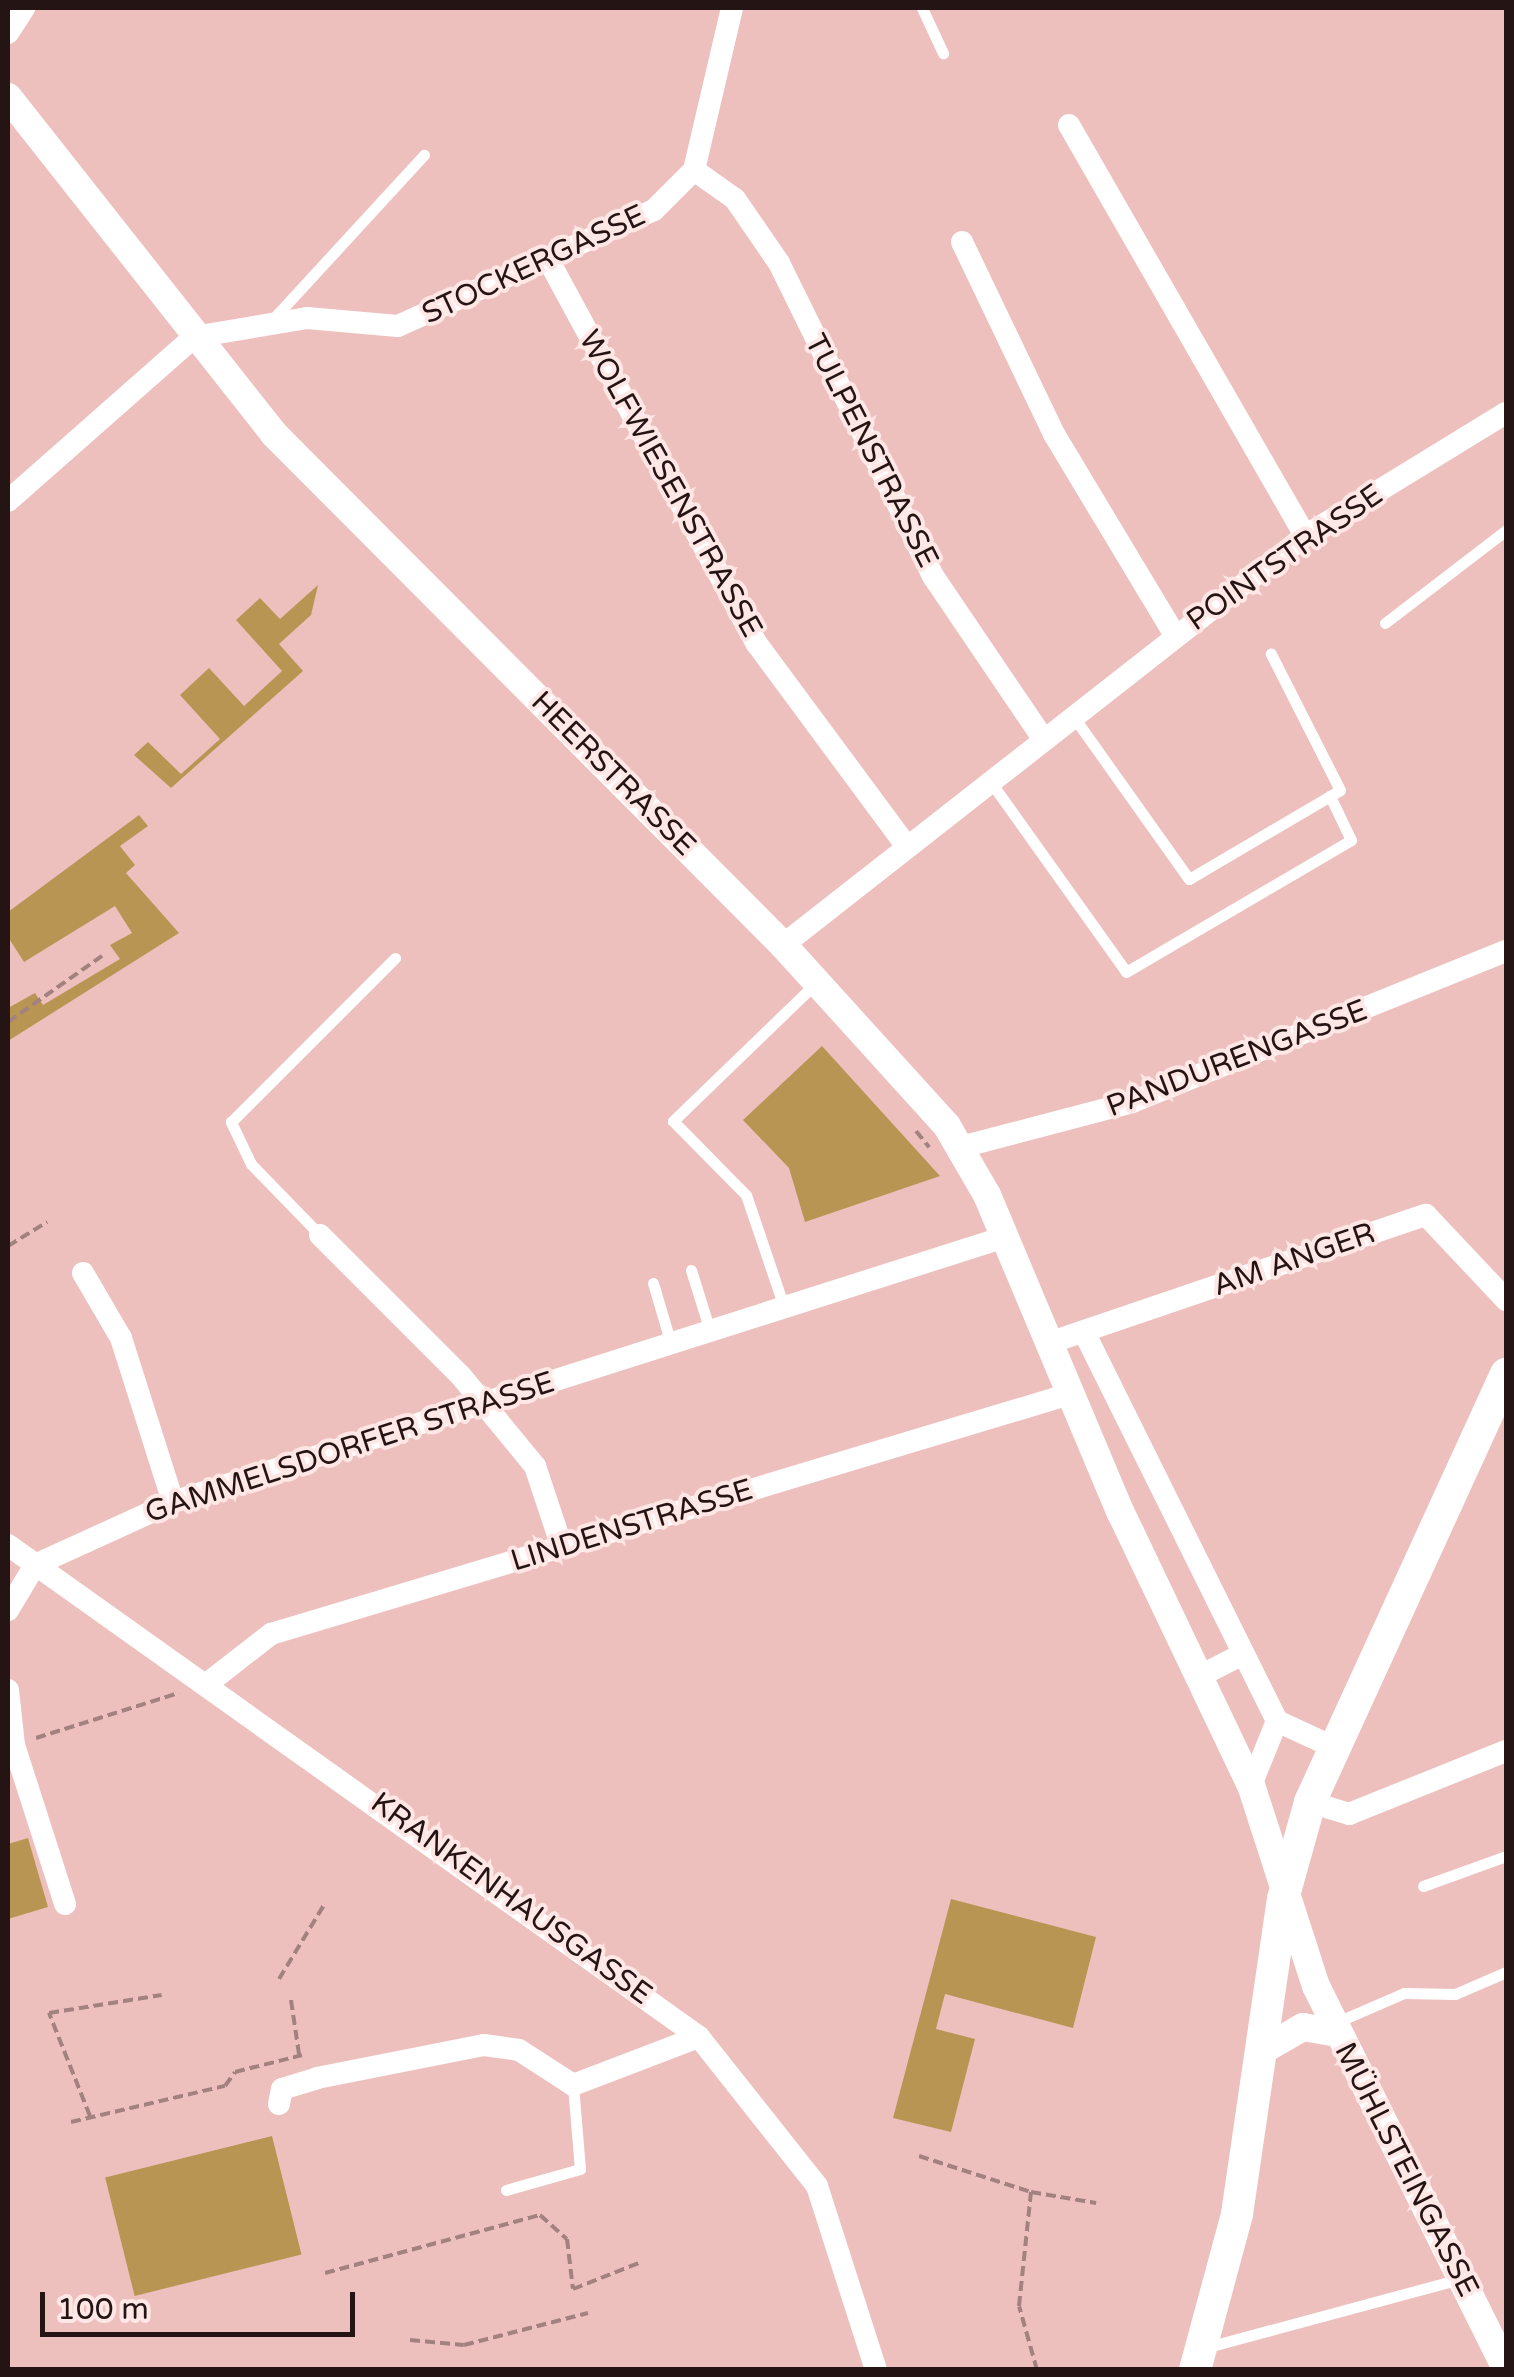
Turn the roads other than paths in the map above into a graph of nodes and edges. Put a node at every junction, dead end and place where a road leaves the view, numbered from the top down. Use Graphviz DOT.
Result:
graph roads {
  1 [pos="24,8"];
  2 [pos="732,8"];
  3 [pos="922,8"];
  4 [pos="8,33"];
  5 [pos="943,52"];
  6 [pos="8,96"];
  7 [pos="1069,125"];
  8 [pos="424,155"];
  9 [pos="694,170"];
  10 [pos="962,242"];
  11 [pos="550,262"];
  12 [pos="270,322"];
  13 [pos="194,337"];
  14 [pos="1506,413"];
  15 [pos="11,492"];
  16 [pos="1506,530"];
  17 [pos="1305,536"];
  18 [pos="1385,623"];
  19 [pos="1175,635"];
  20 [pos="1272,654"];
  21 [pos="1073,716"];
  22 [pos="1044,740"];
  23 [pos="990,781"];
  24 [pos="1330,796"];
  25 [pos="906,845"];
  26 [pos="783,945"];
  27 [pos="1506,951"];
  28 [pos="395,958"];
  29 [pos="818,981"];
  30 [pos="962,1148"];
  31 [pos="320,1234"];
  32 [pos="1004,1237"];
  33 [pos="692,1270"];
  34 [pos="83,1273"];
  35 [pos="653,1283"];
  36 [pos="1506,1300"];
  37 [pos="784,1307"];
  38 [pos="710,1331"];
  39 [pos="1084,1332"];
  40 [pos="1049,1343"];
  41 [pos="670,1344"];
  42 [pos="1504,1389"];
  43 [pos="1070,1394"];
  44 [pos="484,1403"];
  45 [pos="1156,1493"];
  46 [pos="173,1502"];
  47 [pos="1121,1513"];
  48 [pos="8,1545"];
  49 [pos="562,1547"];
  50 [pos="35,1565"];
  51 [pos="8,1610"];
  52 [pos="1242,1655"];
  53 [pos="1198,1678"];
  54 [pos="208,1684"];
  55 [pos="8,1690"];
  56 [pos="1277,1721"];
  57 [pos="1332,1746"];
  58 [pos="1506,1751"];
  59 [pos="1252,1785"];
  60 [pos="1310,1802"];
  61 [pos="1506,1856"];
  62 [pos="1423,1886"];
  63 [pos="1283,1899"];
  64 [pos="65,1904"];
  65 [pos="1506,1972"];
  66 [pos="1335,2028"];
  67 [pos="699,2037"];
  68 [pos="1265,2049"];
  69 [pos="573,2085"];
  70 [pos="279,2104"];
  71 [pos="506,2190"];
  72 [pos="1460,2279"];
  73 [pos="1198,2359"];
  74 [pos="1506,2369"];
  75 [pos="876,2370"];
  1 -- 4 [label="street"];
  2 -- 9 [label="street"];
  3 -- 5 [label="lane"];
  6 -- 13 [label="street, HEERSTRASSE"];
  7 -- 17 [label="street"];
  8 -- 12 [label="lane"];
  9 -- 11 [label="street, STOCKERGASSE"];
  9 -- 22 [label="street, TULPENSTRASSE"];
  10 -- 19 [label="street"];
  11 -- 12 [label="street, STOCKERGASSE"];
  11 -- 25 [label="street, WOLFWIESENSTRASSE"];
  12 -- 13 [label="street, STOCKERGASSE"];
  13 -- 15 [label="street"];
  13 -- 26 [label="street, HEERSTRASSE"];
  14 -- 17 [label="street, POINTSTRASSE"];
  16 -- 18 [label="lane"];
  17 -- 19 [label="street, POINTSTRASSE"];
  19 -- 21 [label="street, POINTSTRASSE"];
  20 -- 24 [label="lane"];
  21 -- 22 [label="street, POINTSTRASSE"];
  21 -- 24 [label="lane"];
  22 -- 23 [label="street, POINTSTRASSE"];
  23 -- 24 [label="lane"];
  23 -- 25 [label="street, POINTSTRASSE"];
  25 -- 26 [label="street, POINTSTRASSE"];
  26 -- 29 [label="street, HEERSTRASSE"];
  27 -- 30 [label="street, PANDURENGASSE"];
  28 -- 31 [label="lane"];
  29 -- 30 [label="street, HEERSTRASSE"];
  29 -- 37 [label="lane"];
  30 -- 32 [label="street, HEERSTRASSE"];
  31 -- 44 [label="street"];
  32 -- 37 [label="street, GAMMELSDORFER STRASSE"];
  32 -- 40 [label="street, HEERSTRASSE"];
  33 -- 38 [label="lane"];
  34 -- 46 [label="street"];
  35 -- 41 [label="lane"];
  36 -- 39 [label="street, AM ANGER"];
  37 -- 38 [label="street, GAMMELSDORFER STRASSE"];
  38 -- 41 [label="street, GAMMELSDORFER STRASSE"];
  39 -- 40 [label="street, AM ANGER"];
  39 -- 45 [label="street"];
  40 -- 43 [label="street, HEERSTRASSE"];
  41 -- 44 [label="street, GAMMELSDORFER STRASSE"];
  42 -- 57 [label="main road"];
  43 -- 47 [label="street, HEERSTRASSE"];
  43 -- 49 [label="street, LINDENSTRASSE"];
  44 -- 46 [label="street, GAMMELSDORFER STRASSE"];
  44 -- 49 [label="street"];
  45 -- 47 [label="street"];
  45 -- 52 [label="street"];
  46 -- 50 [label="street, GAMMELSDORFER STRASSE"];
  47 -- 53 [label="street, HEERSTRASSE"];
  48 -- 50 [label="street, KRANKENHAUSGASSE"];
  49 -- 54 [label="street, LINDENSTRASSE"];
  50 -- 51 [label="street"];
  50 -- 54 [label="street, KRANKENHAUSGASSE"];
  52 -- 53 [label="street"];
  52 -- 56 [label="street"];
  53 -- 59 [label="street, HEERSTRASSE"];
  54 -- 67 [label="street, KRANKENHAUSGASSE"];
  55 -- 64 [label="street"];
  56 -- 57 [label="street"];
  56 -- 59 [label="street"];
  57 -- 60 [label="main road"];
  58 -- 60 [label="street"];
  59 -- 63 [label="street, HEERSTRASSE"];
  60 -- 63 [label="main road"];
  61 -- 62 [label="lane"];
  63 -- 66 [label="street, MÜHLSTEINGASSE"];
  63 -- 68 [label="main road"];
  65 -- 66 [label="lane, MÜHLSTEINGASSE"];
  66 -- 68 [label="street"];
  66 -- 72 [label="street, MÜHLSTEINGASSE"];
  67 -- 69 [label="street"];
  67 -- 75 [label="street, KRANKENHAUSGASSE"];
  68 -- 73 [label="main road"];
  69 -- 70 [label="street"];
  69 -- 71 [label="lane"];
  72 -- 73 [label="lane"];
  72 -- 74 [label="street, MÜHLSTEINGASSE"];
}
